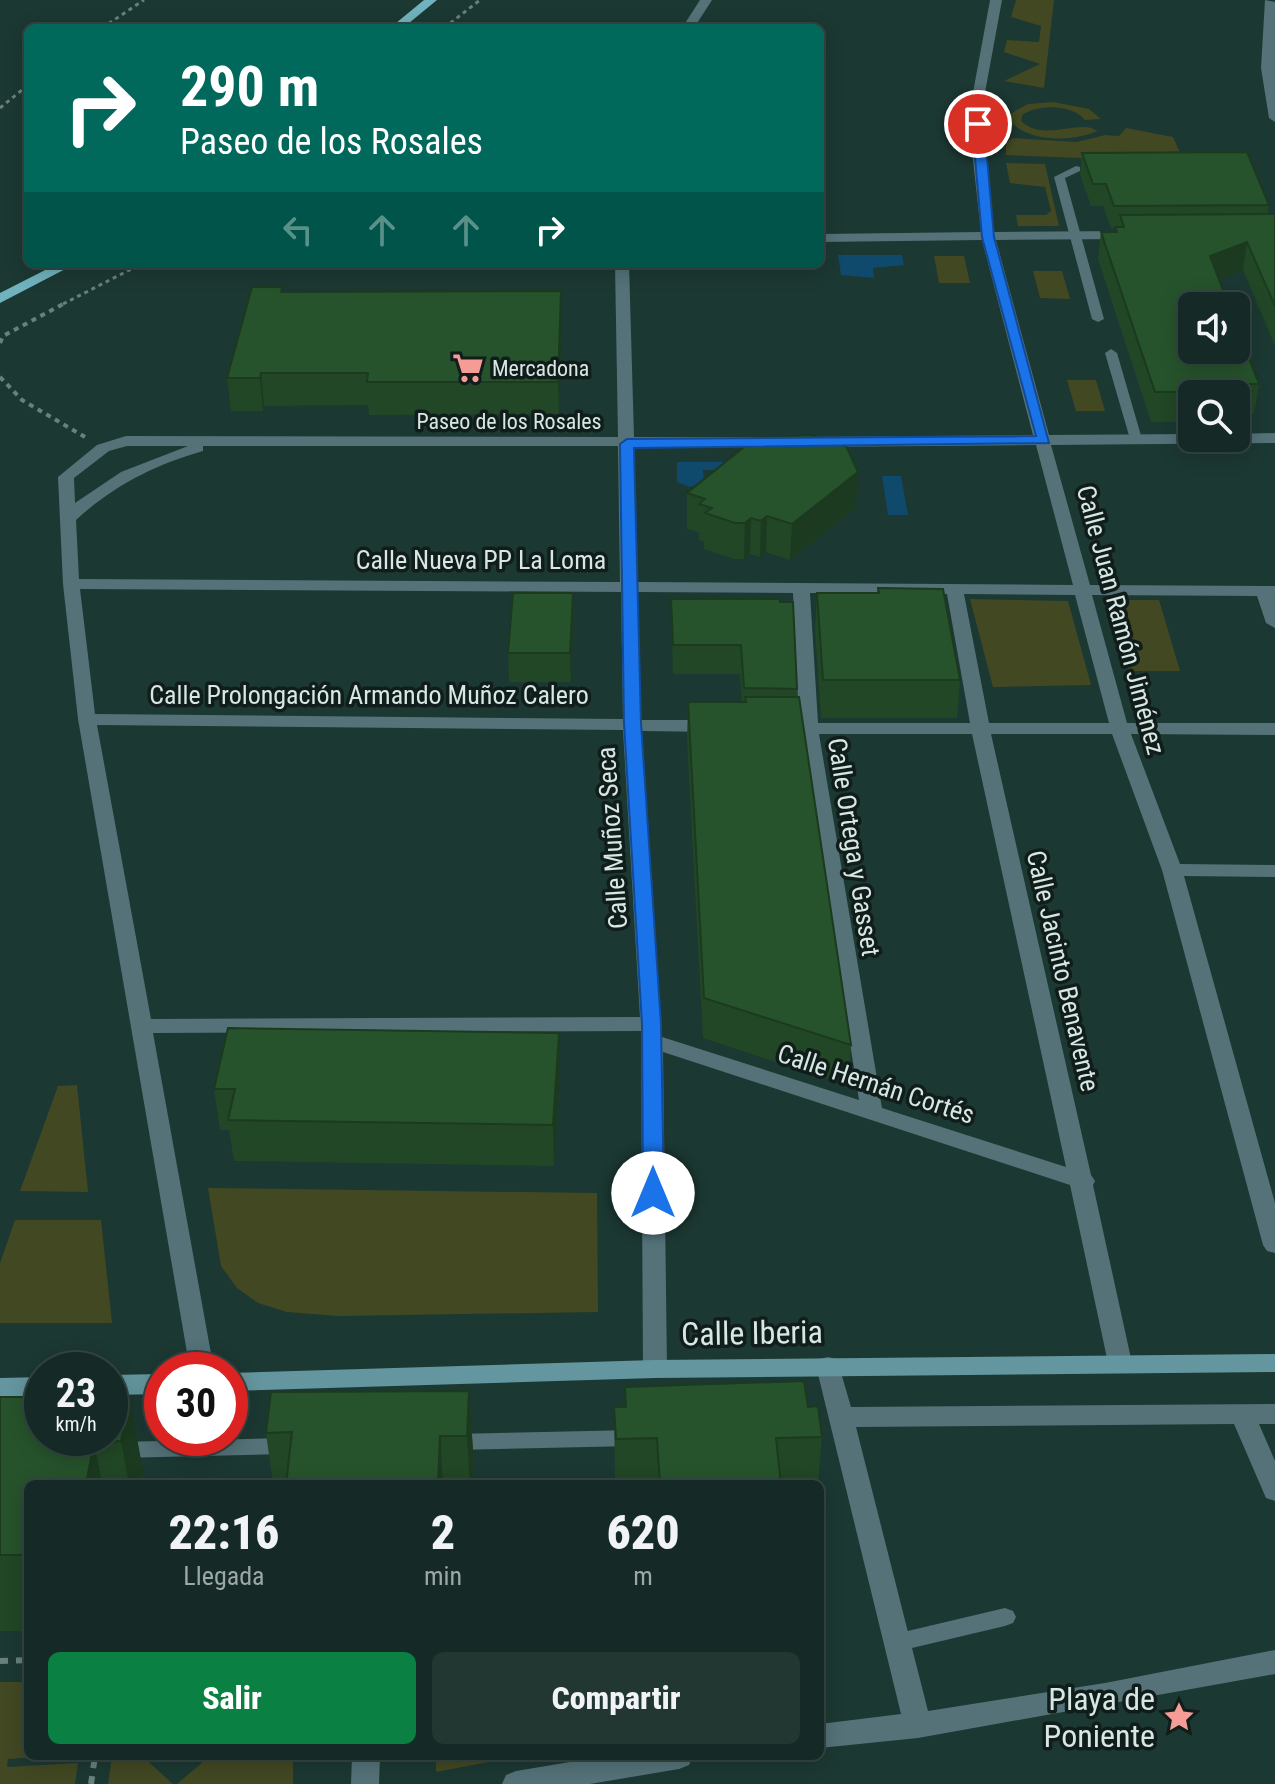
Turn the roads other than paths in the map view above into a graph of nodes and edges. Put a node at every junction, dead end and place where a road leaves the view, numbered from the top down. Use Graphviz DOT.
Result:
graph roads {
  1 [pos="706,0"];
  2 [pos="996,0"];
  3 [pos="429,1"];
  4 [pos="1267,1"];
  5 [pos="401,24"];
  6 [pos="691,24"];
  7 [pos="1275,118"];
  8 [pos="1076,169"];
  9 [pos="1135,235"];
  10 [pos="1073,236"];
  11 [pos="988,237"];
  12 [pos="824,238"];
  13 [pos="60,268"];
  14 [pos="622,268"];
  15 [pos="0,299"];
  16 [pos="1098,319"];
  17 [pos="1111,353"];
  18 [pos="1275,438"];
  19 [pos="1136,439"];
  20 [pos="1044,440"];
  21 [pos="222,443"];
  22 [pos="627,444"];
  23 [pos="66,520"];
  24 [pos="71,584"];
  25 [pos="630,587"];
  26 [pos="801,588"];
  27 [pos="955,590"];
  28 [pos="1085,590"];
  29 [pos="1269,591"];
  30 [pos="1275,623"];
  31 [pos="87,719"];
  32 [pos="632,723"];
  33 [pos="730,726"];
  34 [pos="761,728"];
  35 [pos="809,729"];
  36 [pos="1275,729"];
  37 [pos="978,730"];
  38 [pos="1120,730"];
  39 [pos="1172,870"];
  40 [pos="1275,871"];
  41 [pos="140,1026"];
  42 [pos="652,1032"];
  43 [pos="872,1112"];
  44 [pos="1084,1181"];
  45 [pos="1275,1245"];
  46 [pos="199,1352"];
  47 [pos="1120,1363"];
  48 [pos="1275,1363"];
  49 [pos="828,1366"];
  50 [pos="655,1369"];
  51 [pos="248,1381"];
  52 [pos="24,1387"];
  53 [pos="0,1388"];
  54 [pos="1242,1414"];
  55 [pos="1275,1414"];
  56 [pos="840,1417"];
  57 [pos="649,1438"];
  58 [pos="427,1443"];
  59 [pos="301,1446"];
  60 [pos="128,1450"];
  61 [pos="1275,1491"];
  62 [pos="1005,1617"];
  63 [pos="895,1643"];
  64 [pos="1275,1662"];
  65 [pos="918,1726"];
  66 [pos="824,1736"];
  67 [pos="366,1760"];
  68 [pos="656,1760"];
  69 [pos="365,1784"];
  70 [pos="516,1784"];
  1 -- 6 [label="street"];
  2 -- 11 [label="street, Calle Juan Ramón Jiménez"];
  3 -- 5 [label="main road"];
  4 -- 7 [label="street"];
  8 -- 10 [label="lane"];
  9 -- 10 [label="street"];
  10 -- 11 [label="street"];
  10 -- 16 [label="lane"];
  11 -- 12 [label="street"];
  11 -- 20 [label="street, Calle Juan Ramón Jiménez"];
  13 -- 15 [label="main road"];
  14 -- 22 [label="street, Calle Muñoz Seca"];
  17 -- 19 [label="lane"];
  18 -- 19 [label="street, Paseo de los Rosales"];
  19 -- 20 [label="street, Paseo de los Rosales"];
  20 -- 22 [label="street, Paseo de los Rosales"];
  20 -- 28 [label="street, Calle Juan Ramón Jiménez"];
  21 -- 22 [label="street, Paseo de los Rosales"];
  21 -- 23 [label="street"];
  21 -- 23 [label="street, Paseo de los Rosales"];
  22 -- 25 [label="street, Calle Muñoz Seca"];
  23 -- 24 [label="street"];
  24 -- 25 [label="street, Calle Nueva PP La Loma"];
  24 -- 31 [label="street"];
  25 -- 26 [label="street, Calle Nueva PP La Loma"];
  25 -- 32 [label="street, Calle Muñoz Seca"];
  26 -- 27 [label="street, Calle Nueva PP La Loma"];
  26 -- 35 [label="street, Calle Ortega y Gasset"];
  27 -- 28 [label="street, Calle Nueva PP La Loma"];
  27 -- 37 [label="street, Calle Jacinto Benavente"];
  28 -- 29 [label="street, Calle Nueva PP La Loma"];
  28 -- 38 [label="street, Calle Juan Ramón Jiménez"];
  29 -- 30 [label="street"];
  31 -- 32 [label="street, Calle Prolongación Armando Muñoz Calero"];
  31 -- 41 [label="street"];
  32 -- 33 [label="street, Calle Prolongación Armando Muñoz Calero"];
  32 -- 42 [label="street, Calle Muñoz Seca"];
  34 -- 35 [label="street"];
  35 -- 37 [label="street"];
  35 -- 43 [label="street, Calle Ortega y Gasset"];
  36 -- 38 [label="street"];
  37 -- 38 [label="street"];
  37 -- 44 [label="street, Calle Jacinto Benavente"];
  38 -- 39 [label="street, Calle Juan Ramón Jiménez"];
  39 -- 40 [label="street"];
  39 -- 45 [label="street, Calle Juan Ramón Jiménez"];
  41 -- 42 [label="street"];
  41 -- 46 [label="street"];
  42 -- 43 [label="street, Calle Hernán Cortés"];
  42 -- 50 [label="street, Calle Muñoz Seca"];
  43 -- 44 [label="street, Calle Hernán Cortés"];
  44 -- 47 [label="street, Calle Jacinto Benavente"];
  47 -- 48 [label="main road, Calle Iberia"];
  47 -- 49 [label="main road, Calle Iberia"];
  49 -- 50 [label="main road, Calle Iberia"];
  49 -- 56 [label="street"];
  50 -- 51 [label="main road, Calle Iberia"];
  52 -- 53 [label="main road"];
  54 -- 55 [label="street"];
  54 -- 56 [label="street"];
  54 -- 61 [label="street"];
  56 -- 63 [label="street"];
  57 -- 58 [label="lane"];
  59 -- 60 [label="lane"];
  62 -- 63 [label="lane"];
  63 -- 65 [label="street"];
  64 -- 65 [label="street"];
  65 -- 66 [label="street"];
  67 -- 69 [label="street"];
  68 -- 70 [label="street"];
}
